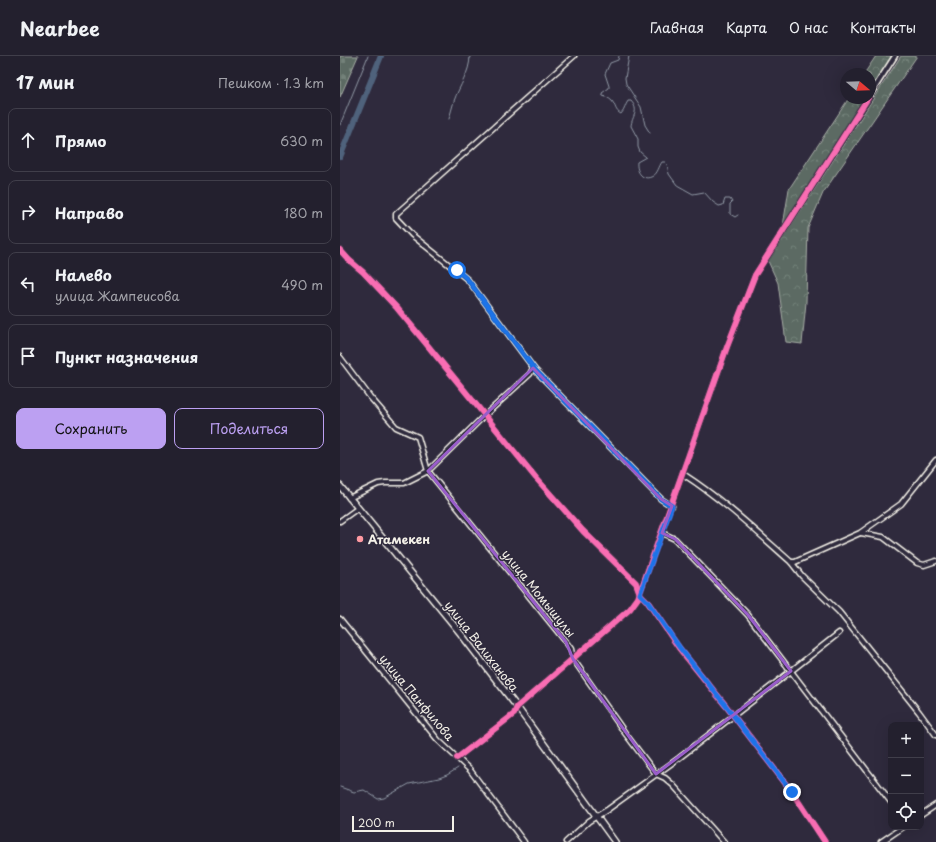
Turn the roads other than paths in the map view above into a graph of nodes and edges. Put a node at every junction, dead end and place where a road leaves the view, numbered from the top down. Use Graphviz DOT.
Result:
graph roads {
  1 [pos="574,56"];
  2 [pos="895,56"];
  3 [pos="876,86"];
  4 [pos="864,104"];
  5 [pos="340,250"];
  6 [pos="340,357"];
  7 [pos="533,368"];
  8 [pos="485,415"];
  9 [pos="936,460"];
  10 [pos="428,471"];
  11 [pos="683,474"];
  12 [pos="340,486"];
  13 [pos="349,498"];
  14 [pos="672,506"];
  15 [pos="358,508"];
  16 [pos="340,521"];
  17 [pos="662,533"];
  18 [pos="860,533"];
  19 [pos="936,561"];
  20 [pos="791,562"];
  21 [pos="640,594"];
  22 [pos="340,620"];
  23 [pos="838,633"];
  24 [pos="573,659"];
  25 [pos="791,671"];
  26 [pos="517,707"];
  27 [pos="734,715"];
  28 [pos="936,735"];
  29 [pos="456,758"];
  30 [pos="656,774"];
  31 [pos="888,798"];
  32 [pos="936,805"];
  33 [pos="924,813"];
  34 [pos="596,816"];
  35 [pos="899,830"];
  36 [pos="524,842"];
  37 [pos="566,842"];
  38 [pos="615,842"];
  39 [pos="724,842"];
  40 [pos="825,842"];
  41 [pos="881,842"];
  1 -- 7 [label="street"];
  2 -- 3 [label="street"];
  4 -- 11 [label="street"];
  5 -- 8 [label="street"];
  6 -- 10 [label="street, улица Момышулы"];
  7 -- 8 [label="street"];
  7 -- 14 [label="street"];
  8 -- 10 [label="street"];
  8 -- 21 [label="street"];
  9 -- 18 [label="street"];
  10 -- 13 [label="street"];
  10 -- 24 [label="street, улица Момышулы"];
  11 -- 14 [label="street"];
  11 -- 20 [label="street"];
  12 -- 13 [label="main road, улица Валиханова"];
  13 -- 15 [label="main road, улица Валиханова"];
  14 -- 17 [label="street"];
  15 -- 16 [label="street"];
  15 -- 26 [label="main road, улица Валиханова"];
  17 -- 21 [label="street"];
  17 -- 25 [label="street"];
  18 -- 19 [label="street"];
  18 -- 20 [label="street"];
  20 -- 28 [label="street"];
  21 -- 24 [label="street"];
  21 -- 27 [label="street"];
  22 -- 29 [label="street, улица Панфилова"];
  23 -- 25 [label="street"];
  24 -- 26 [label="street"];
  24 -- 30 [label="street, улица Момышулы"];
  25 -- 27 [label="street"];
  25 -- 31 [label="street"];
  26 -- 29 [label="street"];
  26 -- 34 [label="main road, улица Валиханова"];
  27 -- 30 [label="street"];
  27 -- 40 [label="street"];
  29 -- 36 [label="street, улица Панфилова"];
  30 -- 34 [label="street"];
  30 -- 39 [label="street, улица Момышулы"];
  32 -- 33 [label="street"];
  34 -- 37 [label="street"];
  34 -- 38 [label="main road, улица Валиханова"];
  35 -- 41 [label="street"];
}
